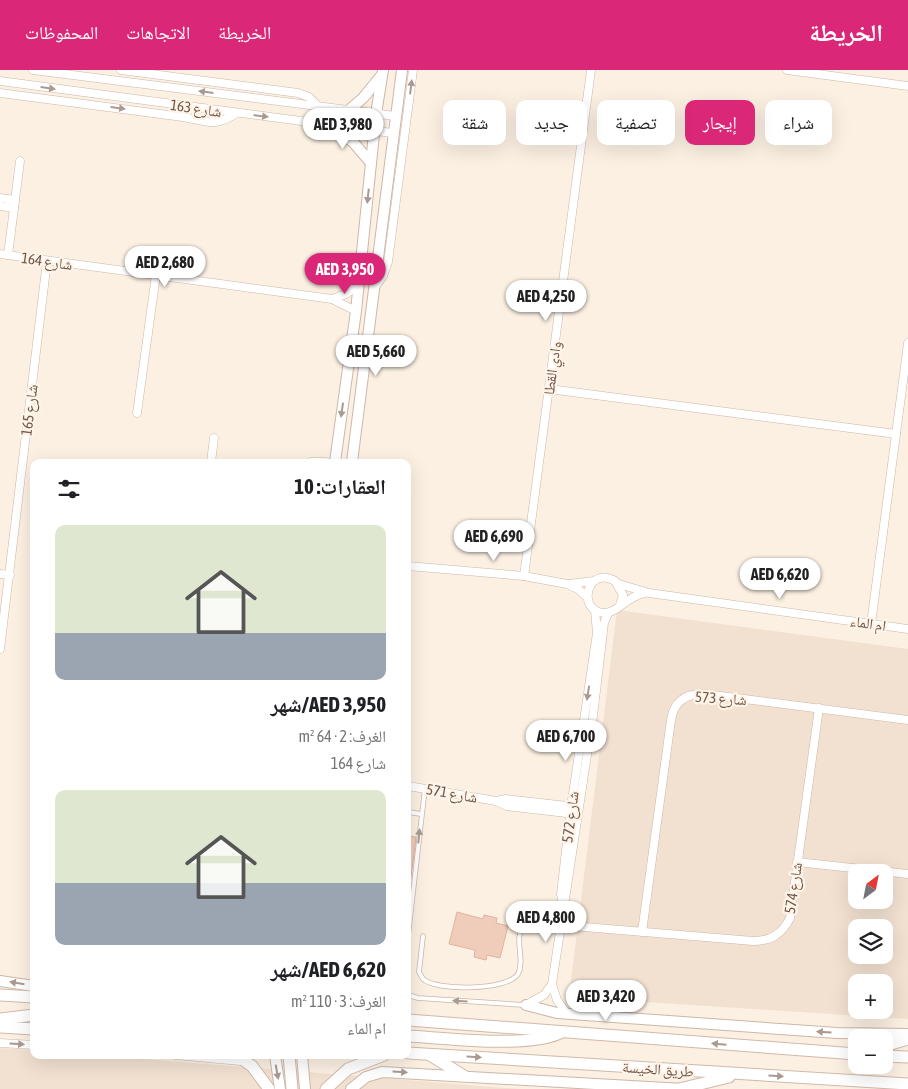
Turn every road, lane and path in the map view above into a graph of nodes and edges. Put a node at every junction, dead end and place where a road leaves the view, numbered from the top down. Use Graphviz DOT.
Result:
graph roads {
  1 [pos="32,70"];
  2 [pos="121,70"];
  3 [pos="402,70"];
  4 [pos="413,70"];
  5 [pos="591,70"];
  6 [pos="787,70"];
  7 [pos="383,72"];
  8 [pos="0,81"];
  9 [pos="908,86"];
  10 [pos="0,93"];
  11 [pos="318,106"];
  12 [pos="349,110"];
  13 [pos="236,113"];
  14 [pos="376,114"];
  15 [pos="395,116"];
  16 [pos="328,125"];
  17 [pos="374,130"];
  18 [pos="392,133"];
  19 [pos="20,161"];
  20 [pos="371,163"];
  21 [pos="0,198"];
  22 [pos="15,204"];
  23 [pos="0,206"];
  24 [pos="4,255"];
  25 [pos="47,261"];
  26 [pos="156,275"];
  27 [pos="358,285"];
  28 [pos="374,288"];
  29 [pos="332,299"];
  30 [pos="356,311"];
  31 [pos="908,343"];
  32 [pos="549,389"];
  33 [pos="137,413"];
  34 [pos="896,434"];
  35 [pos="214,438"];
  36 [pos="211,459"];
  37 [pos="334,459"];
  38 [pos="352,459"];
  39 [pos="411,562"];
  40 [pos="419,565"];
  41 [pos="411,566"];
  42 [pos="0,574"];
  43 [pos="10,575"];
  44 [pos="524,576"];
  45 [pos="594,581"];
  46 [pos="0,584"];
  47 [pos="567,584"];
  48 [pos="619,584"];
  49 [pos="9,586"];
  50 [pos="649,593"];
  51 [pos="587,598"];
  52 [pos="620,605"];
  53 [pos="595,610"];
  54 [pos="608,613"];
  55 [pos="872,624"];
  56 [pos="908,629"];
  57 [pos="0,649"];
  58 [pos="820,708"];
  59 [pos="908,720"];
  60 [pos="411,786"];
  61 [pos="425,788"];
  62 [pos="574,811"];
  63 [pos="411,812"];
  64 [pos="421,814"];
  65 [pos="797,862"];
  66 [pos="908,874"];
  67 [pos="411,908"];
  68 [pos="560,925"];
  69 [pos="642,932"];
  70 [pos="423,936"];
  71 [pos="0,981"];
  72 [pos="552,984"];
  73 [pos="30,985"];
  74 [pos="0,995"];
  75 [pos="411,996"];
  76 [pos="30,997"];
  77 [pos="526,1005"];
  78 [pos="567,1014"];
  79 [pos="30,1015"];
  80 [pos="0,1019"];
  81 [pos="411,1020"];
  82 [pos="0,1027"];
  83 [pos="30,1029"];
  84 [pos="564,1032"];
  85 [pos="908,1034"];
  86 [pos="411,1036"];
  87 [pos="908,1039"];
  88 [pos="0,1043"];
  89 [pos="893,1043"];
  90 [pos="30,1045"];
  91 [pos="411,1053"];
  92 [pos="848,1053"];
  93 [pos="429,1054"];
  94 [pos="893,1056"];
  95 [pos="908,1057"];
  96 [pos="216,1059"];
  97 [pos="242,1059"];
  98 [pos="276,1059"];
  99 [pos="289,1059"];
  100 [pos="302,1059"];
  101 [pos="374,1059"];
  102 [pos="247,1062"];
  103 [pos="742,1074"];
  104 [pos="464,1076"];
  105 [pos="908,1084"];
  106 [pos="269,1089"];
  107 [pos="280,1089"];
  108 [pos="292,1089"];
  109 [pos="305,1089"];
  110 [pos="326,1089"];
  111 [pos="351,1089"];
  112 [pos="679,1089"];
  113 [pos="684,1089"];
  11 -- 1 [label="street, شارع 163, one-way"];
  2 -- 11 [label="street"];
  3 -- 15 [label="street"];
  28 -- 4 [label="street, one-way"];
  5 -- 32 [label="street, وادي القطا"];
  6 -- 9 [label="street"];
  7 -- 12 [label="street"];
  7 -- 14 [label="street"];
  8 -- 13 [label="street, شارع 163, one-way"];
  10 -- 13 [label="street, one-way"];
  11 -- 12 [label="street, شارع 163"];
  12 -- 14 [label="street, شارع 163"];
  13 -- 16 [label="street, شارع 163, one-way"];
  14 -- 15 [label="street, شارع 163"];
  14 -- 17 [label="street"];
  15 -- 18 [label="street"];
  16 -- 17 [label="street, شارع 163"];
  16 -- 20 [label="street"];
  17 -- 18 [label="street, شارع 163"];
  17 -- 20 [label="street"];
  18 -- 28 [label="street"];
  19 -- 22 [label="street"];
  20 -- 27 [label="street, one-way"];
  21 -- 22 [label="street"];
  22 -- 23 [label="street"];
  22 -- 24 [label="street"];
  24 -- 25 [label="street, شارع 164"];
  25 -- 26 [label="street, شارع 164"];
  25 -- 43 [label="street, شارع 165"];
  26 -- 29 [label="street, شارع 164"];
  26 -- 33 [label="street"];
  27 -- 29 [label="street"];
  27 -- 30 [label="street"];
  28 -- 38 [label="street"];
  29 -- 30 [label="street, شارع 164"];
  30 -- 37 [label="street, one-way"];
  31 -- 34 [label="street"];
  32 -- 34 [label="street"];
  32 -- 44 [label="street, وادي القطا"];
  34 -- 55 [label="street"];
  35 -- 36 [label="street"];
  39 -- 40 [label="street"];
  40 -- 41 [label="street"];
  40 -- 44 [label="street"];
  42 -- 43 [label="street"];
  43 -- 49 [label="street, شارع 165"];
  44 -- 47 [label="street"];
  45 -- 47 [label="street"];
  45 -- 48 [label="street"];
  45 -- 51 [label="street"];
  46 -- 49 [label="street"];
  47 -- 51 [label="street"];
  48 -- 50 [label="street, ام الماء"];
  48 -- 52 [label="street"];
  49 -- 57 [label="street, شارع 165"];
  50 -- 52 [label="street, ام الماء"];
  50 -- 55 [label="street, ام الماء"];
  51 -- 53 [label="street"];
  52 -- 54 [label="street"];
  53 -- 54 [label="street"];
  53 -- 62 [label="street, شارع 572, one-way"];
  54 -- 62 [label="street, شارع 572"];
  55 -- 56 [label="street, ام الماء"];
  58 -- 59 [label="street, شارع 573"];
  58 -- 65 [label="street, شارع 574"];
  58 -- 69 [label="street, شارع 573"];
  60 -- 61 [label="street, شارع 571"];
  61 -- 62 [label="street, شارع 571"];
  61 -- 64 [label="lane"];
  62 -- 68 [label="street, شارع 572"];
  63 -- 64 [label="lane"];
  67 -- 64 [label="lane, one-way"];
  65 -- 66 [label="street"];
  65 -- 69 [label="street, شارع 574"];
  68 -- 69 [label="street, شارع 574"];
  68 -- 70 [label="lane"];
  68 -- 72 [label="street, شارع 572"];
  73 -- 71 [label="street, one-way"];
  72 -- 77 [label="street"];
  72 -- 78 [label="street"];
  74 -- 76 [label="main road"];
  77 -- 75 [label="lane, one-way"];
  77 -- 78 [label="street"];
  85 -- 78 [label="street, one-way"];
  79 -- 80 [label="main road"];
  81 -- 84 [label="main road, طريق الخيسة"];
  82 -- 83 [label="main road"];
  84 -- 86 [label="main road"];
  92 -- 84 [label="main road, طريق الخيسة, one-way"];
  87 -- 89 [label="main road"];
  88 -- 90 [label="street, one-way"];
  91 -- 93 [label="main road, طريق الخيسة"];
  93 -- 103 [label="main road, طريق الخيسة, one-way"];
  93 -- 104 [label="main road"];
  94 -- 95 [label="main road"];
  96 -- 102 [label="street"];
  97 -- 102 [label="main road"];
  98 -- 107 [label="street, one-way"];
  99 -- 108 [label="main road"];
  100 -- 109 [label="street"];
  101 -- 110 [label="main road"];
  102 -- 106 [label="main road"];
  103 -- 105 [label="main road, طريق الخيسة, one-way"];
  103 -- 112 [label="main road"];
  111 -- 104 [label="street, طريق الخيسة, one-way"];
  104 -- 112 [label="street, طريق الخيسة"];
  112 -- 113 [label="street, طريق الخيسة"];
}
